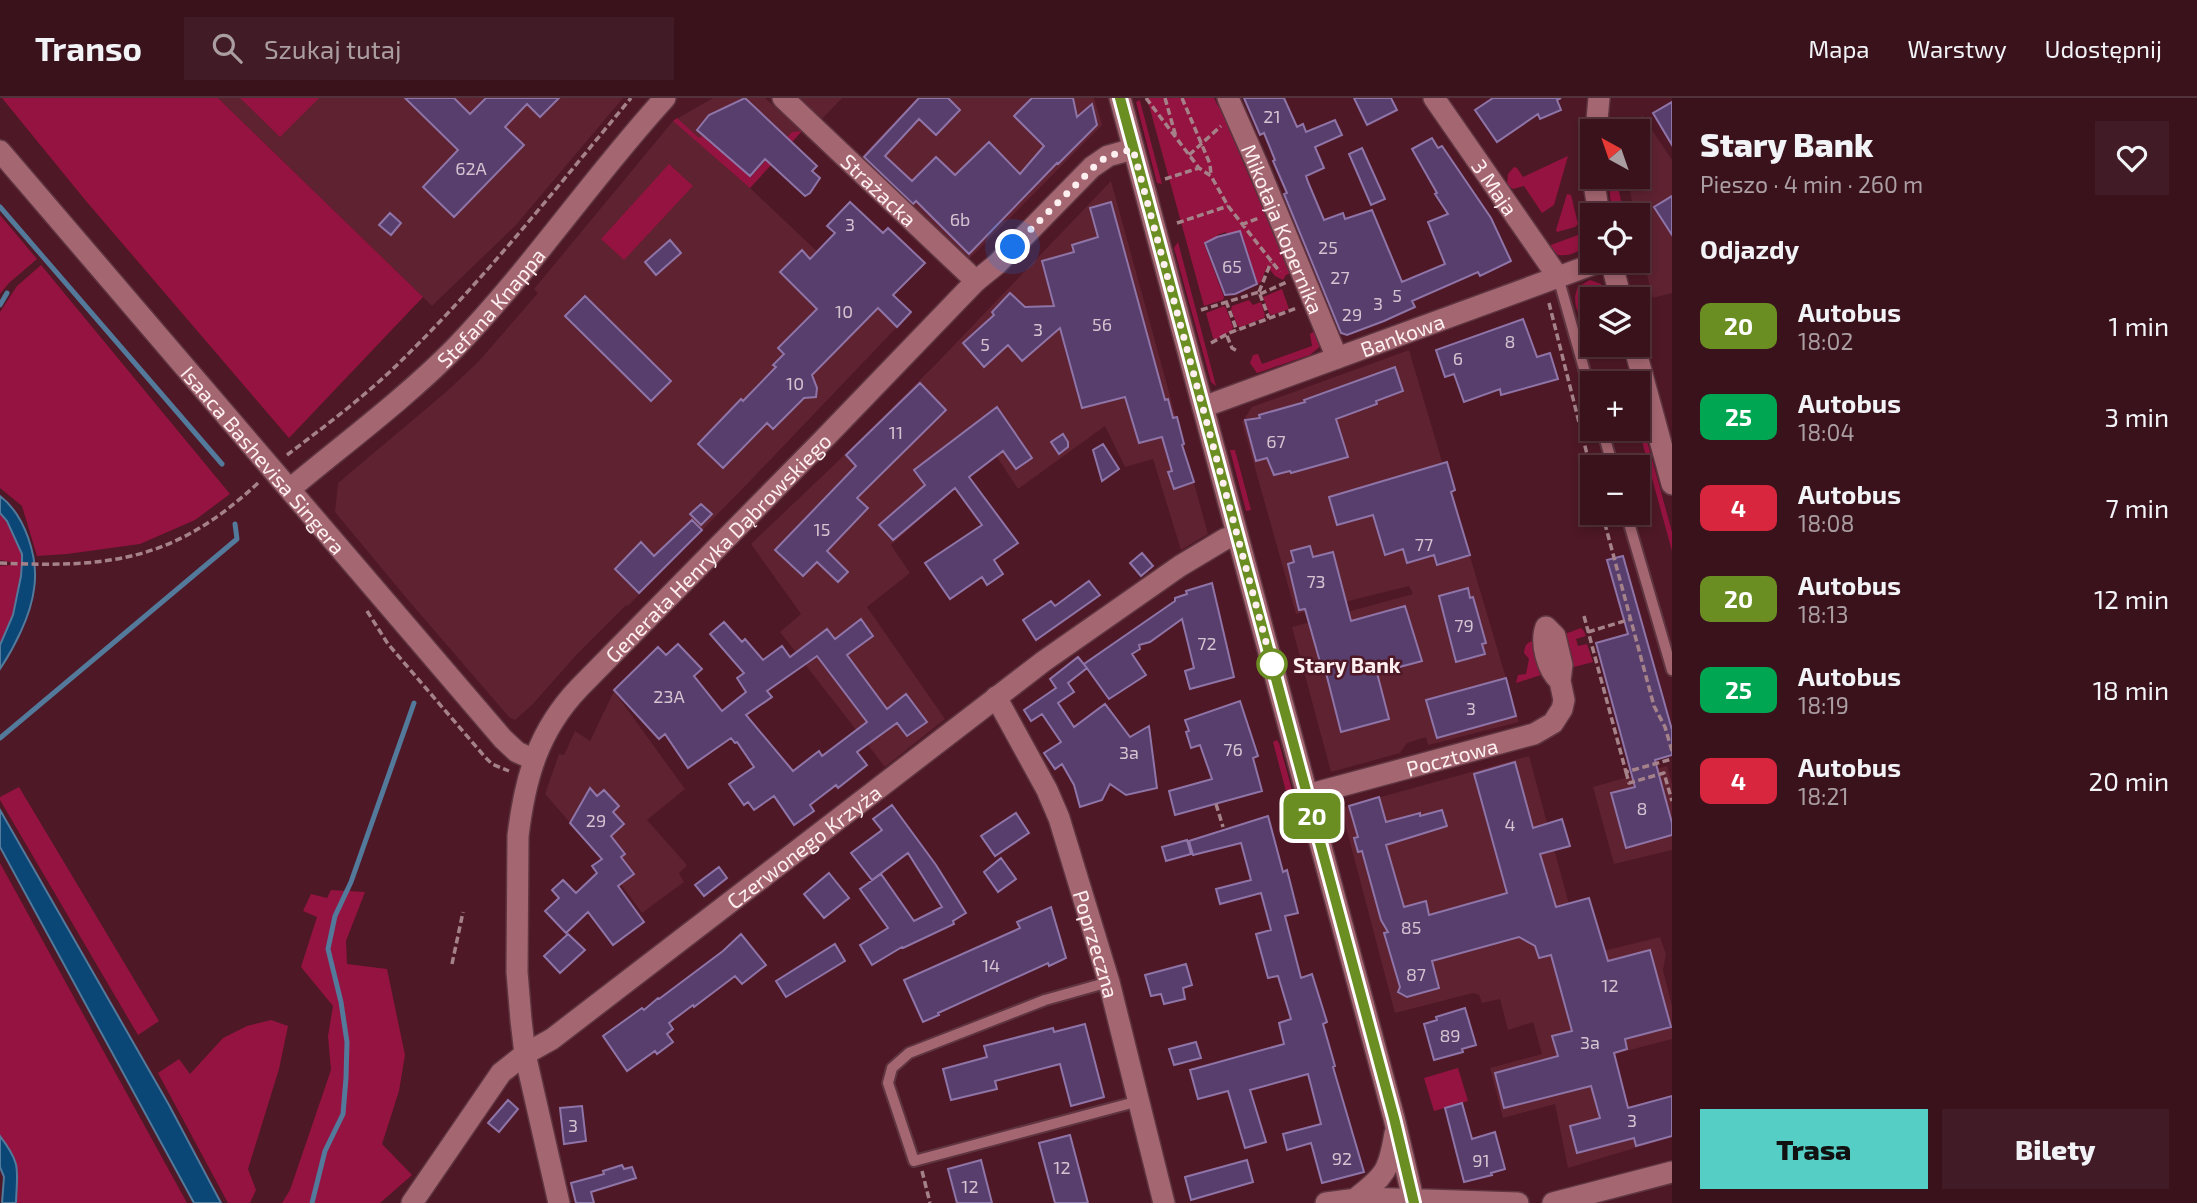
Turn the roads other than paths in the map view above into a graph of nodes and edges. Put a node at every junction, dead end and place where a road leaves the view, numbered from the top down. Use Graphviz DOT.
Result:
graph roads {
  1 [pos="665,98"];
  2 [pos="783,98"];
  3 [pos="1120,98"];
  4 [pos="1434,98"];
  5 [pos="1599,98"];
  6 [pos="1612,98"];
  7 [pos="1231,106"];
  8 [pos="1597,119"];
  9 [pos="1133,149"];
  10 [pos="0,151"];
  11 [pos="1580,269"];
  12 [pos="1558,277"];
  13 [pos="976,281"];
  14 [pos="1637,357"];
  15 [pos="1337,358"];
  16 [pos="1585,371"];
  17 [pos="1203,407"];
  18 [pos="1672,484"];
  19 [pos="290,489"];
  20 [pos="1630,525"];
  21 [pos="1237,535"];
  22 [pos="1672,670"];
  23 [pos="1560,681"];
  24 [pos="996,697"];
  25 [pos="533,759"];
  26 [pos="1307,795"];
  27 [pos="1109,982"];
  28 [pos="526,1054"];
  29 [pos="1139,1101"];
  30 [pos="1396,1127"];
  31 [pos="1672,1172"];
  32 [pos="1355,1199"];
  33 [pos="1413,1201"];
  34 [pos="412,1203"];
  35 [pos="559,1203"];
  36 [pos="1164,1203"];
  37 [pos="1326,1203"];
  38 [pos="1518,1203"];
  39 [pos="1553,1203"];
  1 -- 19 [label="street, Stefana Knappa"];
  2 -- 13 [label="street, Strażacka"];
  3 -- 9 [label="street"];
  4 -- 12 [label="street, 3 Maja"];
  5 -- 6 [label="street"];
  5 -- 8 [label="street"];
  7 -- 15 [label="street, Mikołaja Kopernika"];
  9 -- 13 [label="street, Generała Henryka Dąbrowskiego"];
  9 -- 17 [label="street"];
  10 -- 19 [label="street, Isaaca Bashevisa Singera"];
  11 -- 12 [label="street, Bankowa"];
  12 -- 15 [label="street, Bankowa"];
  12 -- 16 [label="lane"];
  13 -- 25 [label="street, Generała Henryka Dąbrowskiego"];
  14 -- 18 [label="street"];
  15 -- 17 [label="street, Bankowa"];
  17 -- 21 [label="street"];
  19 -- 25 [label="street, Isaaca Bashevisa Singera"];
  20 -- 22 [label="lane"];
  21 -- 24 [label="street, Czerwonego Krzyża"];
  21 -- 26 [label="street"];
  23 -- 26 [label="street, Pocztowa"];
  24 -- 27 [label="street, Poprzeczna"];
  24 -- 28 [label="street, Czerwonego Krzyża"];
  25 -- 28 [label="street, Generała Henryka Dąbrowskiego"];
  26 -- 30 [label="street"];
  27 -- 29 [label="street, Poprzeczna"];
  27 -- 29 [label="lane"];
  28 -- 34 [label="street, Czerwonego Krzyża"];
  28 -- 35 [label="street, Generała Henryka Dąbrowskiego"];
  29 -- 36 [label="street, Poprzeczna"];
  30 -- 32 [label="street"];
  30 -- 33 [label="street"];
  31 -- 39 [label="street"];
  32 -- 33 [label="street"];
  32 -- 37 [label="street"];
  33 -- 38 [label="street"];
}
